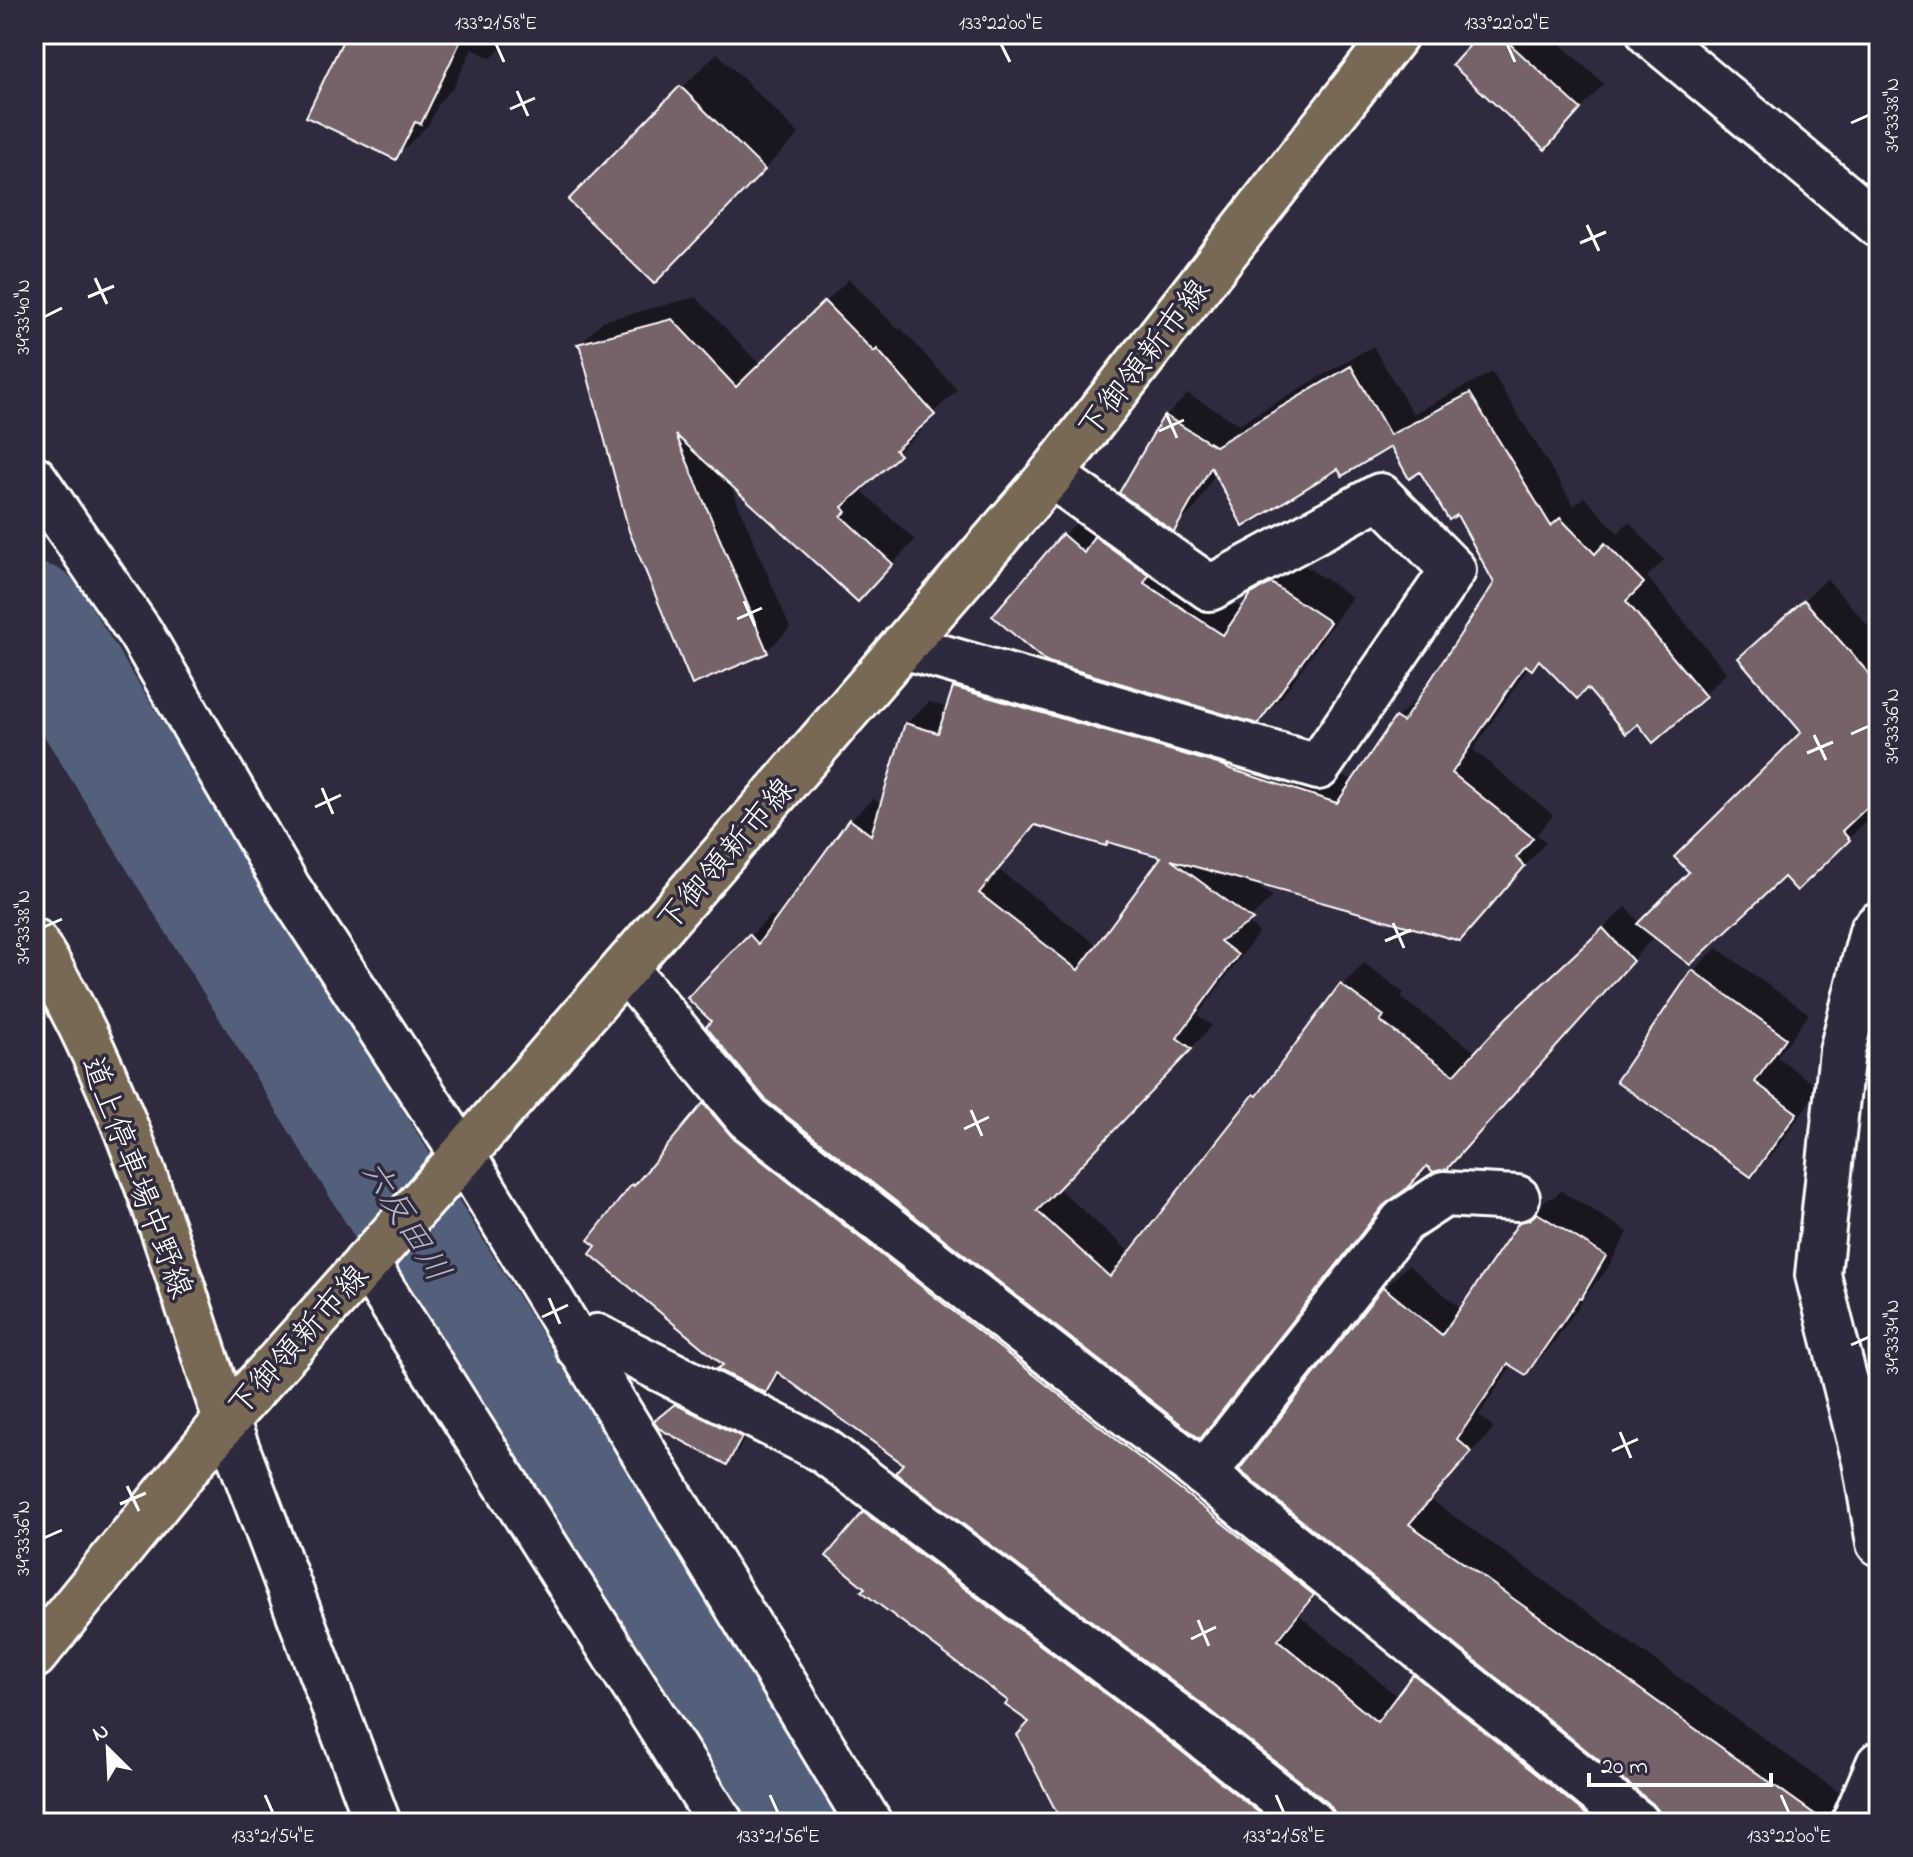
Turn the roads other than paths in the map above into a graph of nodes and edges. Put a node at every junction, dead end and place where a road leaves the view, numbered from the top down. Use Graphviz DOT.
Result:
graph roads {
  1 [pos="1396,34"];
  2 [pos="1650,34"];
  3 [pos="1879,225"];
  4 [pos="1051,475"];
  5 [pos="34,478"];
  6 [pos="903,646"];
  7 [pos="1879,924"];
  8 [pos="34,941"];
  9 [pos="625,968"];
  10 [pos="454,1165"];
  11 [pos="1517,1198"];
  12 [pos="371,1257"];
  13 [pos="578,1347"];
  14 [pos="226,1420"];
  15 [pos="1204,1474"];
  16 [pos="1879,1543"];
  17 [pos="34,1656"];
  18 [pos="1879,1764"];
  19 [pos="378,1823"];
  20 [pos="721,1823"];
  21 [pos="869,1823"];
  22 [pos="1312,1823"];
  23 [pos="1637,1823"];
  24 [pos="1854,1823"];
  1 -- 4 [label="main road, 下御領新市線"];
  2 -- 3 [label="street"];
  4 -- 6 [label="main road, 下御領新市線"];
  4 -- 6 [label="street"];
  5 -- 10 [label="street"];
  6 -- 9 [label="main road, 下御領新市線"];
  7 -- 16 [label="street"];
  8 -- 14 [label="main road, 道上停車場中野線"];
  9 -- 10 [label="main road, 下御領新市線"];
  9 -- 15 [label="street"];
  10 -- 12 [label="main road, 下御領新市線"];
  10 -- 13 [label="street"];
  11 -- 15 [label="street"];
  12 -- 14 [label="main road, 下御領新市線"];
  12 -- 20 [label="street"];
  13 -- 21 [label="street"];
  13 -- 22 [label="street"];
  14 -- 17 [label="main road, 下御領新市線"];
  14 -- 19 [label="street"];
  15 -- 23 [label="street"];
  18 -- 24 [label="street"];
}
